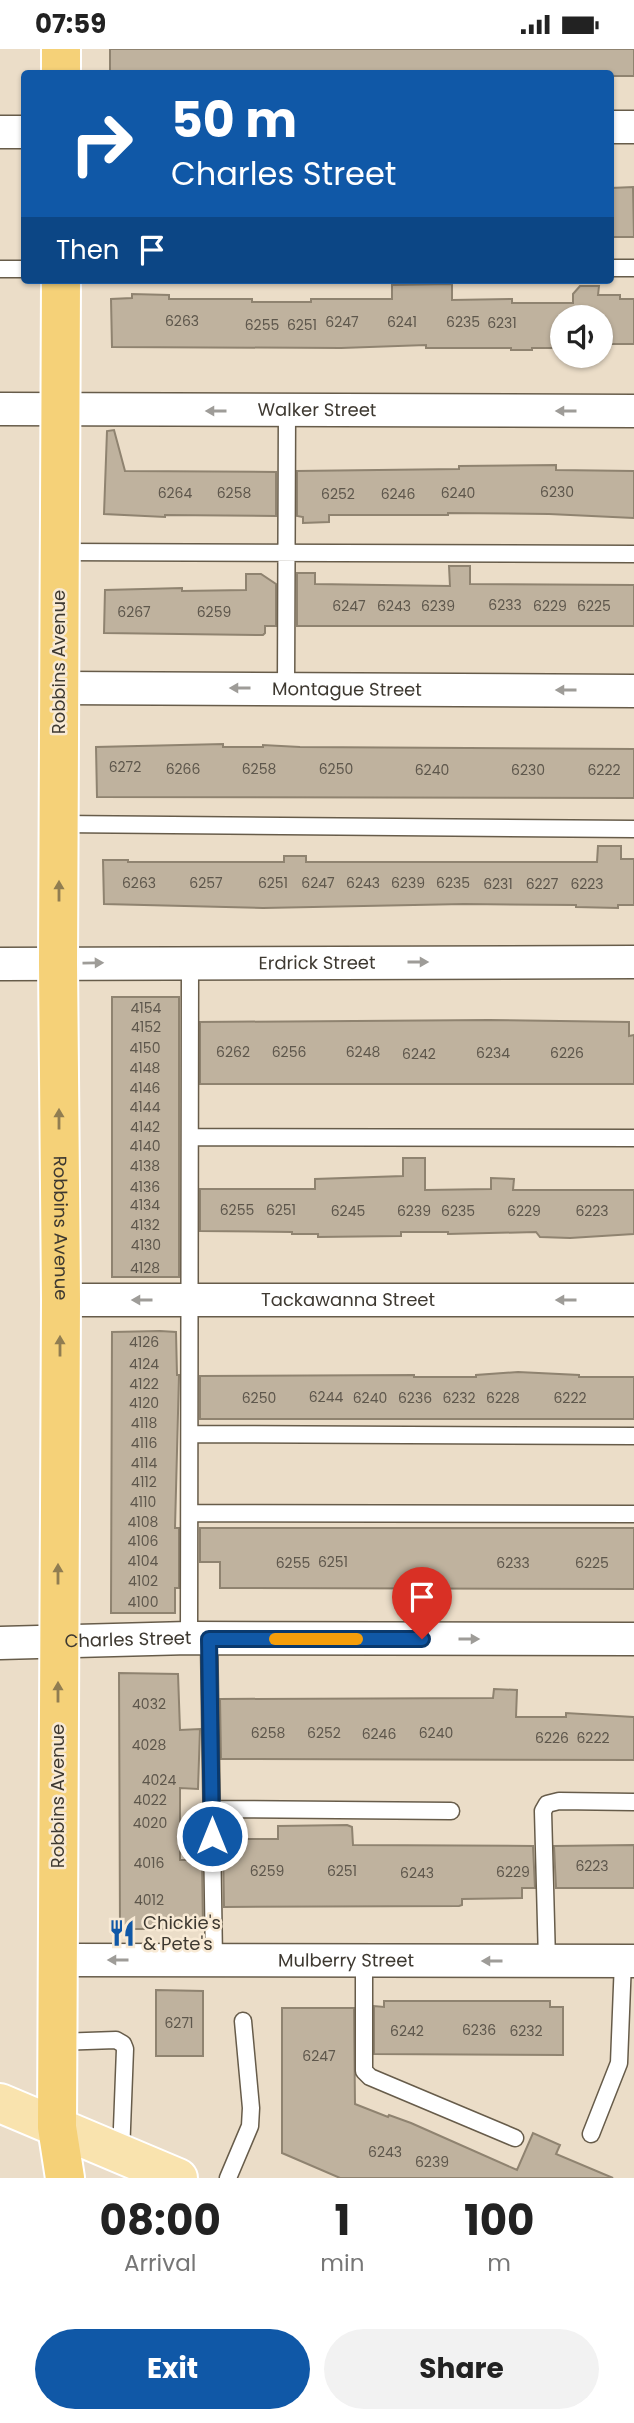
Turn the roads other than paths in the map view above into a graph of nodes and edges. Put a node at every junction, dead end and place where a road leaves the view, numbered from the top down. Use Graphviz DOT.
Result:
graph roads {
  1 [pos="61,49"];
  2 [pos="61,70"];
  3 [pos="614,127"];
  4 [pos="634,127"];
  5 [pos="0,132"];
  6 [pos="21,132"];
  7 [pos="614,268"];
  8 [pos="634,268"];
  9 [pos="0,269"];
  10 [pos="21,269"];
  11 [pos="61,284"];
  12 [pos="0,409"];
  13 [pos="60,410"];
  14 [pos="287,411"];
  15 [pos="634,411"];
  16 [pos="59,552"];
  17 [pos="286,553"];
  18 [pos="634,554"];
  19 [pos="60,688"];
  20 [pos="286,688"];
  21 [pos="634,691"];
  22 [pos="59,824"];
  23 [pos="634,829"];
  24 [pos="190,962"];
  25 [pos="634,962"];
  26 [pos="0,964"];
  27 [pos="58,964"];
  28 [pos="190,1137"];
  29 [pos="634,1138"];
  30 [pos="61,1300"];
  31 [pos="190,1300"];
  32 [pos="634,1300"];
  33 [pos="191,1434"];
  34 [pos="634,1436"];
  35 [pos="191,1513"];
  36 [pos="634,1514"];
  37 [pos="199,1639"];
  38 [pos="634,1639"];
  39 [pos="58,1642"];
  40 [pos="0,1643"];
  41 [pos="634,1802"];
  42 [pos="212,1809"];
  43 [pos="451,1811"];
  44 [pos="57,1960"];
  45 [pos="214,1960"];
  46 [pos="364,1960"];
  47 [pos="547,1961"];
  48 [pos="629,1961"];
  49 [pos="243,2021"];
  50 [pos="57,2042"];
  51 [pos="0,2103"];
  52 [pos="57,2127"];
  53 [pos="591,2134"];
  54 [pos="515,2138"];
  55 [pos="121,2154"];
  56 [pos="65,2178"];
  57 [pos="178,2178"];
  58 [pos="228,2178"];
  1 -- 2 [label="highway"];
  3 -- 4 [label="street"];
  5 -- 6 [label="street"];
  7 -- 8 [label="lane"];
  9 -- 10 [label="lane"];
  11 -- 13 [label="highway, Robbins Avenue"];
  12 -- 13 [label="street, Walker Street"];
  14 -- 13 [label="street, Walker Street, one-way"];
  13 -- 16 [label="highway, Robbins Avenue"];
  15 -- 14 [label="street, Walker Street, one-way"];
  14 -- 17 [label="lane"];
  16 -- 17 [label="lane"];
  16 -- 19 [label="highway, Robbins Avenue"];
  17 -- 18 [label="lane"];
  17 -- 20 [label="lane"];
  20 -- 19 [label="street, Montague Street, one-way"];
  19 -- 22 [label="highway, Robbins Avenue"];
  21 -- 20 [label="street, Montague Street, one-way"];
  22 -- 23 [label="lane"];
  27 -- 22 [label="highway, Robbins Avenue, one-way"];
  24 -- 25 [label="street, Erdrick Street, one-way"];
  27 -- 24 [label="street, Erdrick Street, one-way"];
  24 -- 28 [label="lane"];
  26 -- 27 [label="street, Erdrick Street"];
  30 -- 27 [label="highway, Robbins Avenue, one-way"];
  28 -- 29 [label="lane"];
  28 -- 31 [label="lane"];
  31 -- 30 [label="street, Tackawanna Street, one-way"];
  39 -- 30 [label="highway, Robbins Avenue, one-way"];
  32 -- 31 [label="street, Tackawanna Street, one-way"];
  31 -- 33 [label="lane"];
  33 -- 34 [label="lane"];
  33 -- 35 [label="lane"];
  35 -- 36 [label="lane"];
  35 -- 37 [label="lane"];
  37 -- 38 [label="street, Charles Street, one-way"];
  37 -- 39 [label="street, Charles Street"];
  37 -- 42 [label="lane"];
  39 -- 40 [label="street, Charles Street"];
  44 -- 39 [label="highway, Robbins Avenue, one-way"];
  41 -- 47 [label="lane"];
  42 -- 43 [label="lane"];
  42 -- 45 [label="lane"];
  45 -- 44 [label="street, Mulberry Street, one-way"];
  44 -- 50 [label="highway, Robbins Avenue"];
  45 -- 46 [label="street, Mulberry Street"];
  47 -- 46 [label="street, Mulberry Street, one-way"];
  46 -- 54 [label="lane"];
  47 -- 48 [label="street, Mulberry Street"];
  48 -- 53 [label="lane"];
  49 -- 58 [label="lane"];
  50 -- 52 [label="highway, Robbins Avenue"];
  50 -- 55 [label="lane"];
  51 -- 52 [label="main road"];
  52 -- 55 [label="main road"];
  52 -- 56 [label="highway, Robbins Avenue"];
  55 -- 57 [label="main road"];
}
